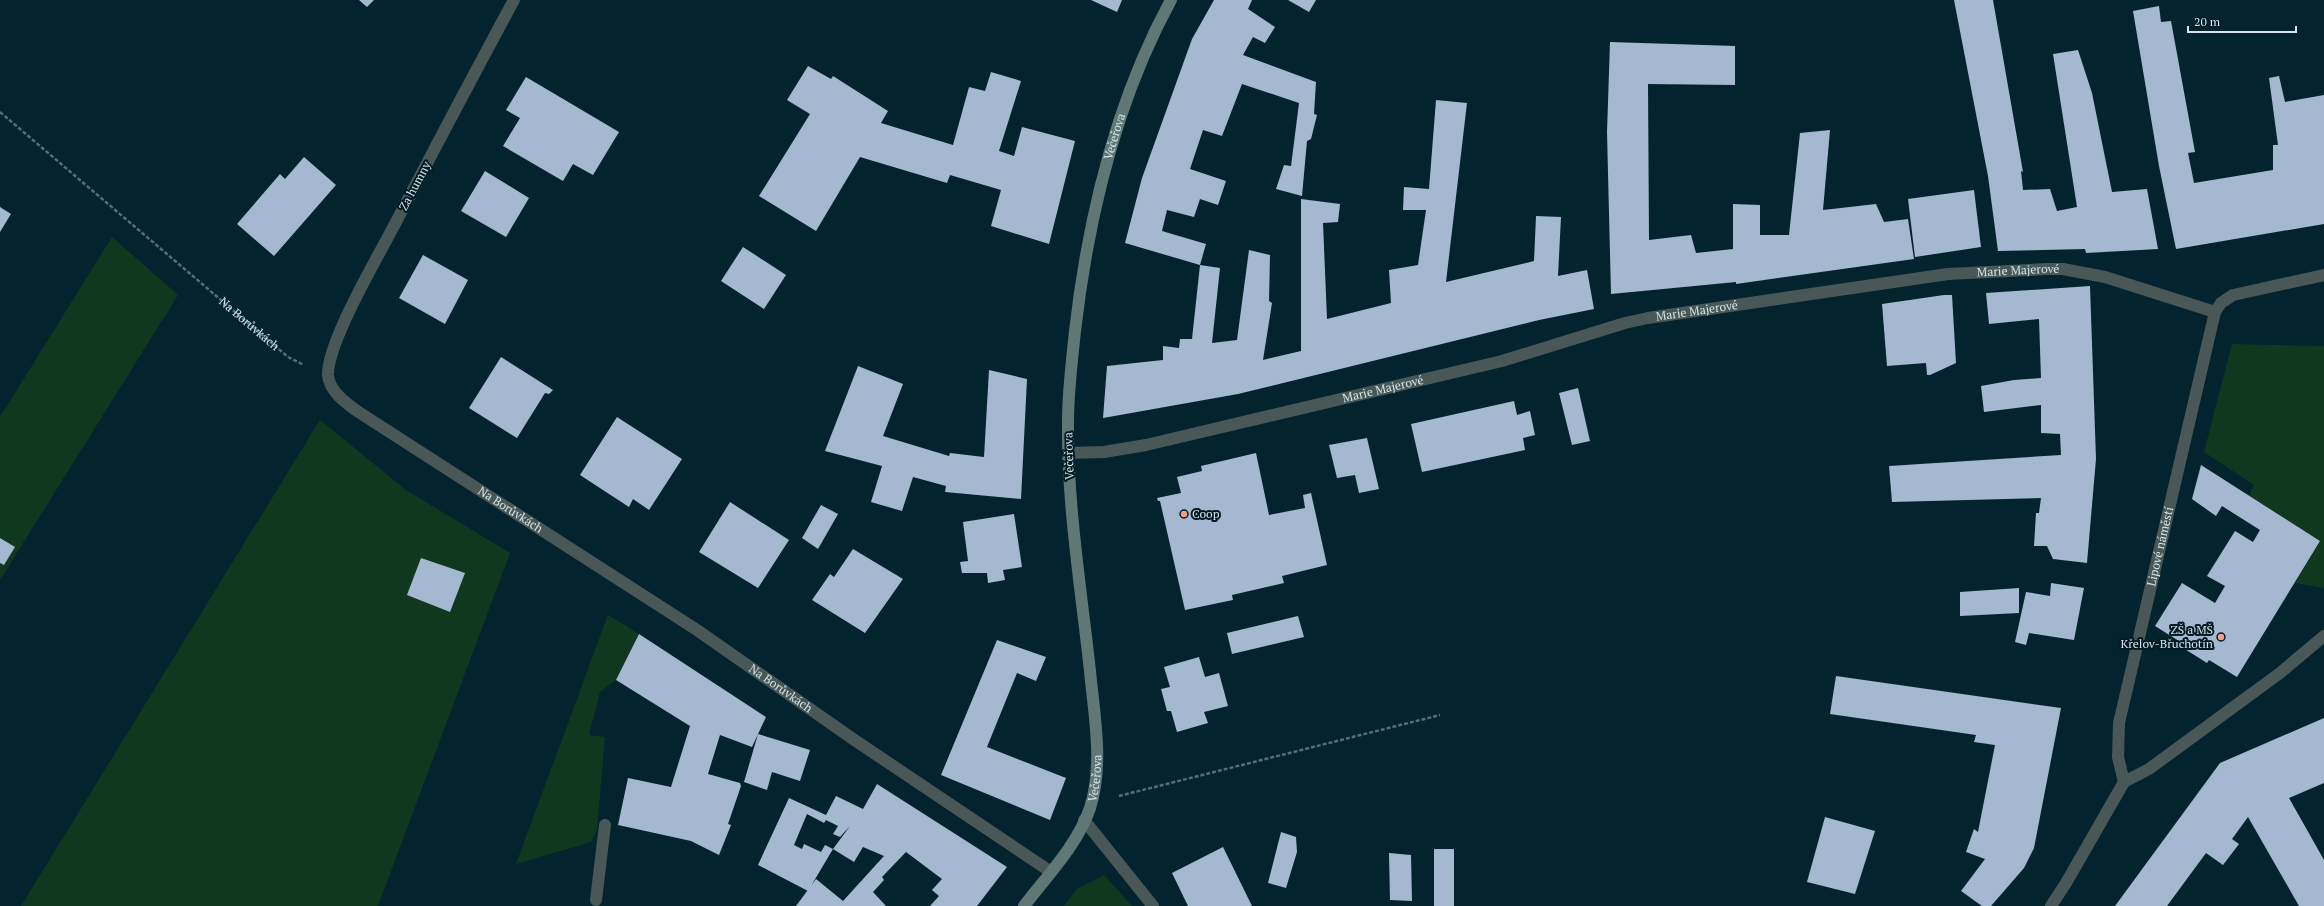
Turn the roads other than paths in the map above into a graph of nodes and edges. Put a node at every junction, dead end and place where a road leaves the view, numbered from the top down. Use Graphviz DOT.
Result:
graph roads {
  1 [pos="514,0"];
  2 [pos="1171,0"];
  3 [pos="2324,275"];
  4 [pos="2215,312"];
  5 [pos="328,377"];
  6 [pos="1068,453"];
  7 [pos="2324,636"];
  8 [pos="2124,782"];
  9 [pos="1084,820"];
  10 [pos="605,825"];
  11 [pos="1051,872"];
  12 [pos="596,900"];
  13 [pos="1024,906"];
  14 [pos="1153,906"];
  15 [pos="2051,906"];
  1 -- 5 [label="street, Za humny"];
  2 -- 6 [label="street, Večeřova"];
  3 -- 4 [label="street"];
  4 -- 6 [label="street, Marie Majerové"];
  4 -- 8 [label="street, Lipové náměstí"];
  5 -- 11 [label="street, Na Borůvkách"];
  6 -- 9 [label="street, Večeřova"];
  7 -- 8 [label="street"];
  8 -- 15 [label="street"];
  9 -- 11 [label="street, Večeřova"];
  9 -- 14 [label="street"];
  10 -- 12 [label="street"];
  11 -- 13 [label="street, Večeřova"];
}
